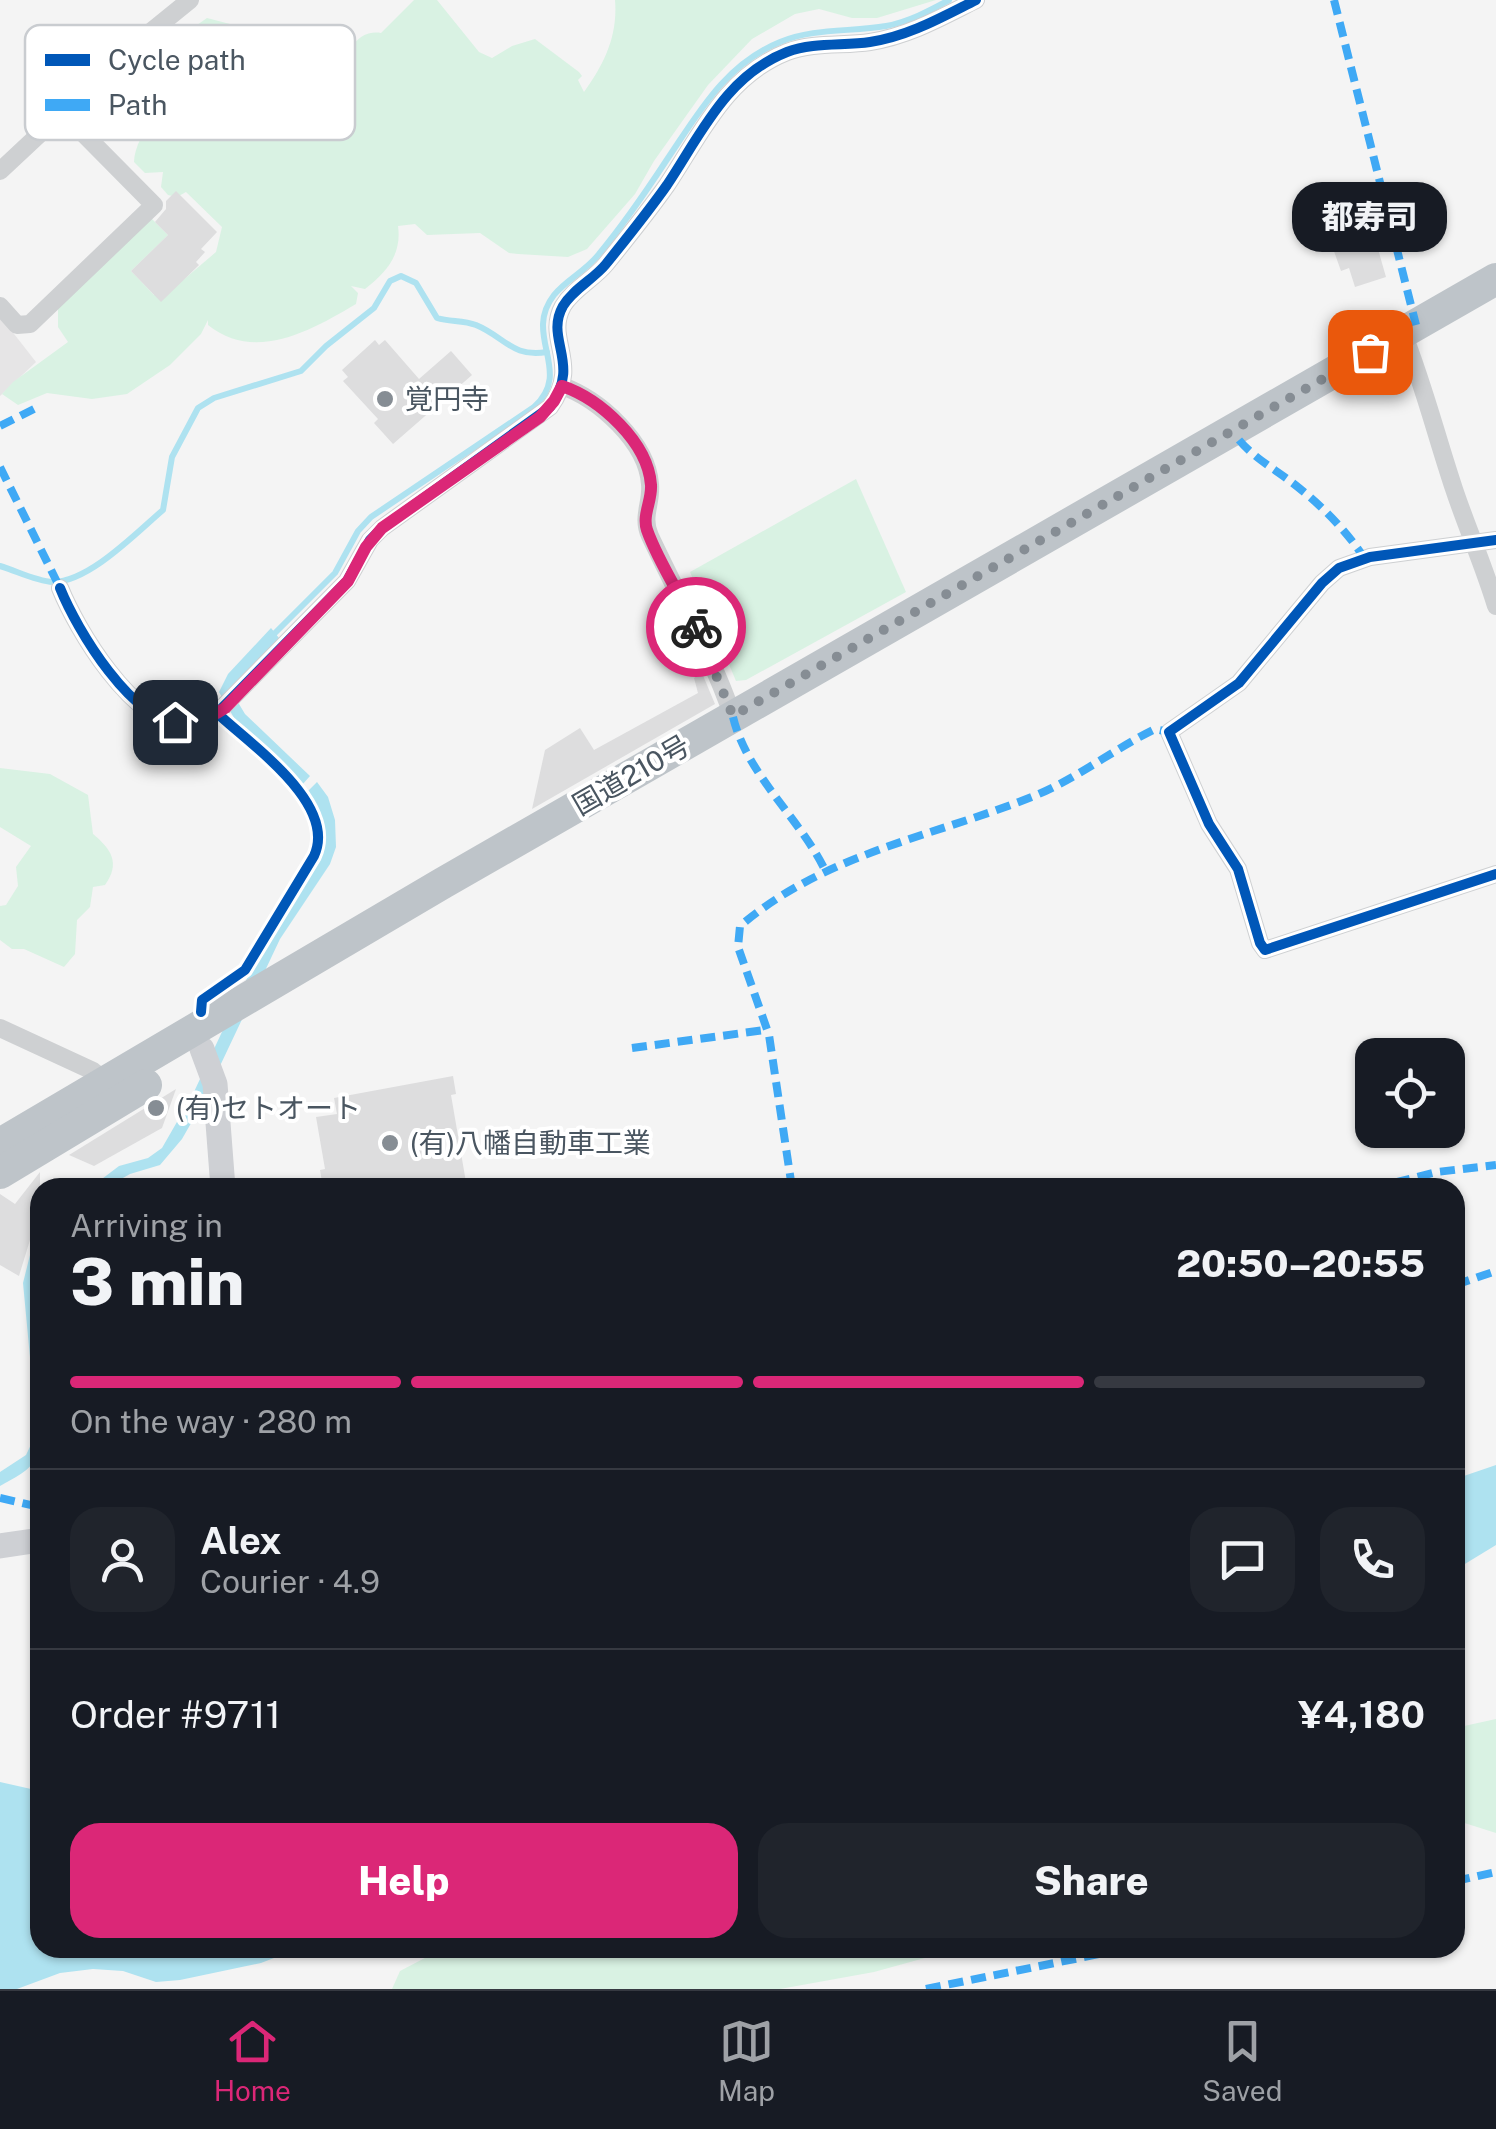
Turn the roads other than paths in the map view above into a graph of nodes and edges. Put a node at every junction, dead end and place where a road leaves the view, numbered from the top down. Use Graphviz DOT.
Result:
graph roads {
  1 [pos="190,0"];
  2 [pos="976,0"];
  3 [pos="159,25"];
  4 [pos="34,140"];
  5 [pos="89,140"];
  6 [pos="0,172"];
  7 [pos="1496,280"];
  8 [pos="0,306"];
  9 [pos="1403,333"];
  10 [pos="562,386"];
  11 [pos="1496,540"];
  12 [pos="1476,542"];
  13 [pos="60,588"];
  14 [pos="1496,606"];
  15 [pos="733,716"];
  16 [pos="1496,874"];
  17 [pos="443,883"];
  18 [pos="0,1028"];
  19 [pos="202,1049"];
  20 [pos="108,1083"];
  21 [pos="0,1144"];
  22 [pos="0,1172"];
  23 [pos="222,1178"];
  24 [pos="30,1542"];
  25 [pos="0,1546"];
  1 -- 3 [label="street"];
  2 -- 10 [label="street"];
  4 -- 6 [label="street"];
  5 -- 8 [label="street"];
  7 -- 9 [label="highway, 国道210号"];
  9 -- 12 [label="street"];
  9 -- 15 [label="highway, 国道210号"];
  10 -- 13 [label="street"];
  10 -- 15 [label="street"];
  11 -- 12 [label="street"];
  12 -- 14 [label="street"];
  12 -- 16 [label="street"];
  15 -- 17 [label="highway, 国道210号"];
  17 -- 19 [label="highway, 国道210号"];
  17 -- 20 [label="highway, 国道210号"];
  18 -- 20 [label="street"];
  19 -- 22 [label="highway, 国道210号"];
  19 -- 23 [label="street"];
  20 -- 21 [label="highway, 国道210号"];
  24 -- 25 [label="street"];
}
